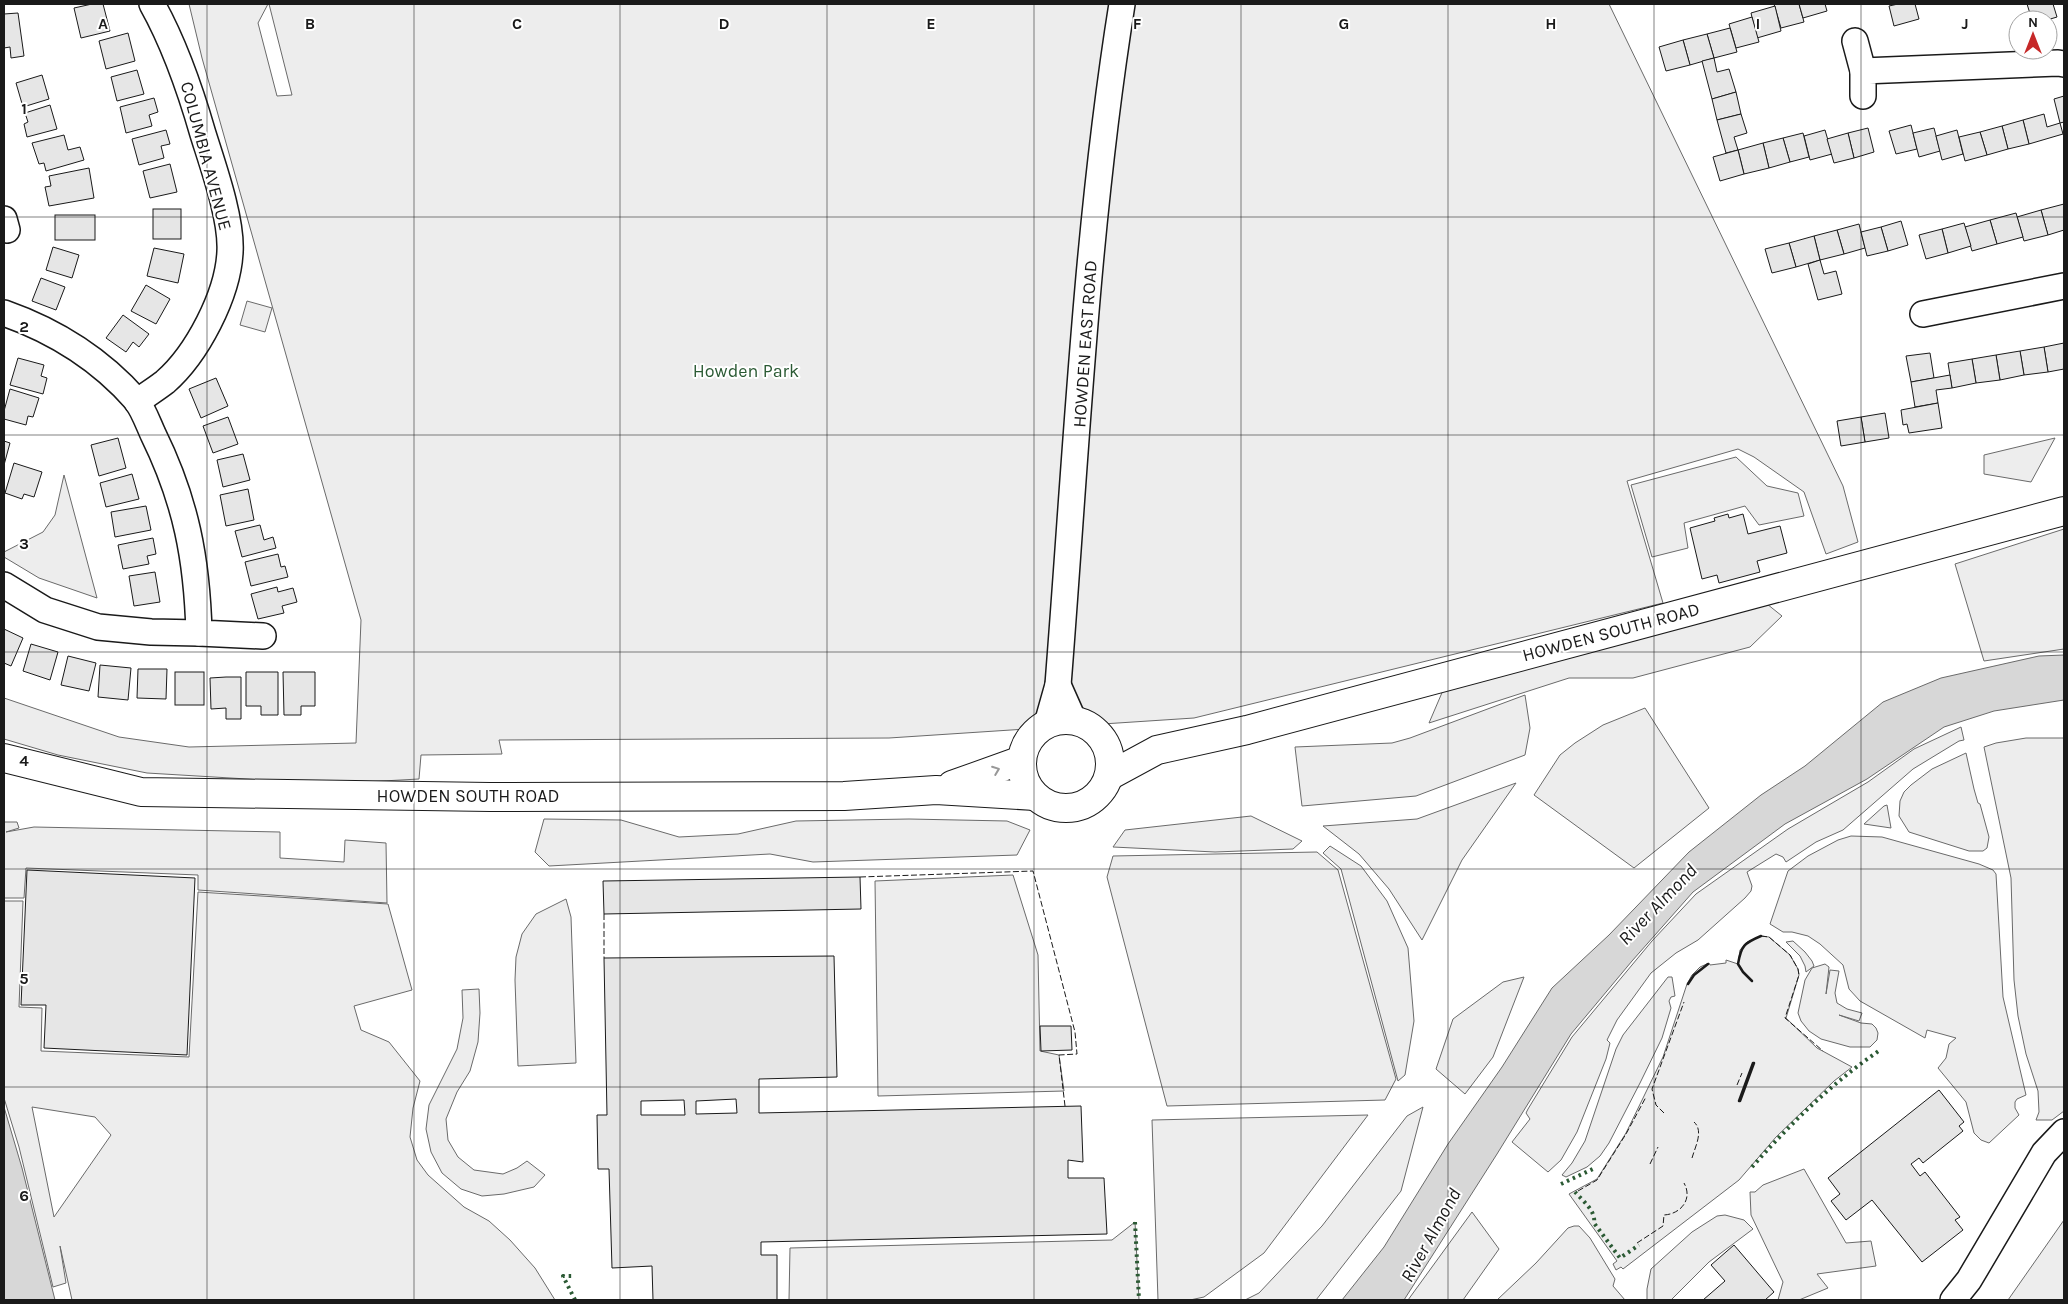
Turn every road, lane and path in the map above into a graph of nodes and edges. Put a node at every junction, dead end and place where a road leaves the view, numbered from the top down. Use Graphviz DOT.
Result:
graph roads {
  1 [pos="152,4"];
  2 [pos="1122,4"];
  3 [pos="1855,41"];
  4 [pos="2064,64"];
  5 [pos="1862,70"];
  6 [pos="1862,96"];
  7 [pos="2064,286"];
  8 [pos="4,313"];
  9 [pos="1923,314"];
  10 [pos="137,402"];
  11 [pos="2064,511"];
  12 [pos="4,584"];
  13 [pos="199,633"];
  14 [pos="263,636"];
  15 [pos="1058,684"];
  16 [pos="1074,720"];
  17 [pos="1047,724"];
  18 [pos="1104,741"];
  19 [pos="1157,750"];
  20 [pos="4,758"];
  21 [pos="1022,760"];
  22 [pos="1109,776"];
  23 [pos="936,790"];
  24 [pos="1035,796"];
  25 [pos="2064,1132"];
  26 [pos="1953,1300"];
  1 -- 10 [label="street, COLUMBIA AVENUE"];
  2 -- 15 [label="street, HOWDEN EAST ROAD"];
  3 -- 5 [label="street"];
  4 -- 5 [label="street"];
  5 -- 6 [label="street"];
  7 -- 9 [label="street"];
  8 -- 10 [label="street"];
  10 -- 13 [label="street"];
  11 -- 19 [label="main road, HOWDEN SOUTH ROAD"];
  12 -- 13 [label="street"];
  13 -- 14 [label="street"];
  15 -- 16 [label="street, HOWDEN EAST ROAD"];
  15 -- 17 [label="street, HOWDEN EAST ROAD"];
  16 -- 17 [label="main road"];
  16 -- 18 [label="main road"];
  17 -- 21 [label="main road"];
  18 -- 19 [label="main road, HOWDEN SOUTH ROAD"];
  18 -- 22 [label="main road"];
  19 -- 22 [label="main road, HOWDEN SOUTH ROAD"];
  20 -- 23 [label="main road, HOWDEN SOUTH ROAD"];
  23 -- 21 [label="main road, HOWDEN SOUTH ROAD, one-way"];
  21 -- 24 [label="main road"];
  22 -- 24 [label="main road, HOWDEN SOUTH ROAD"];
  23 -- 24 [label="main road, HOWDEN SOUTH ROAD"];
  25 -- 26 [label="street"];
}
